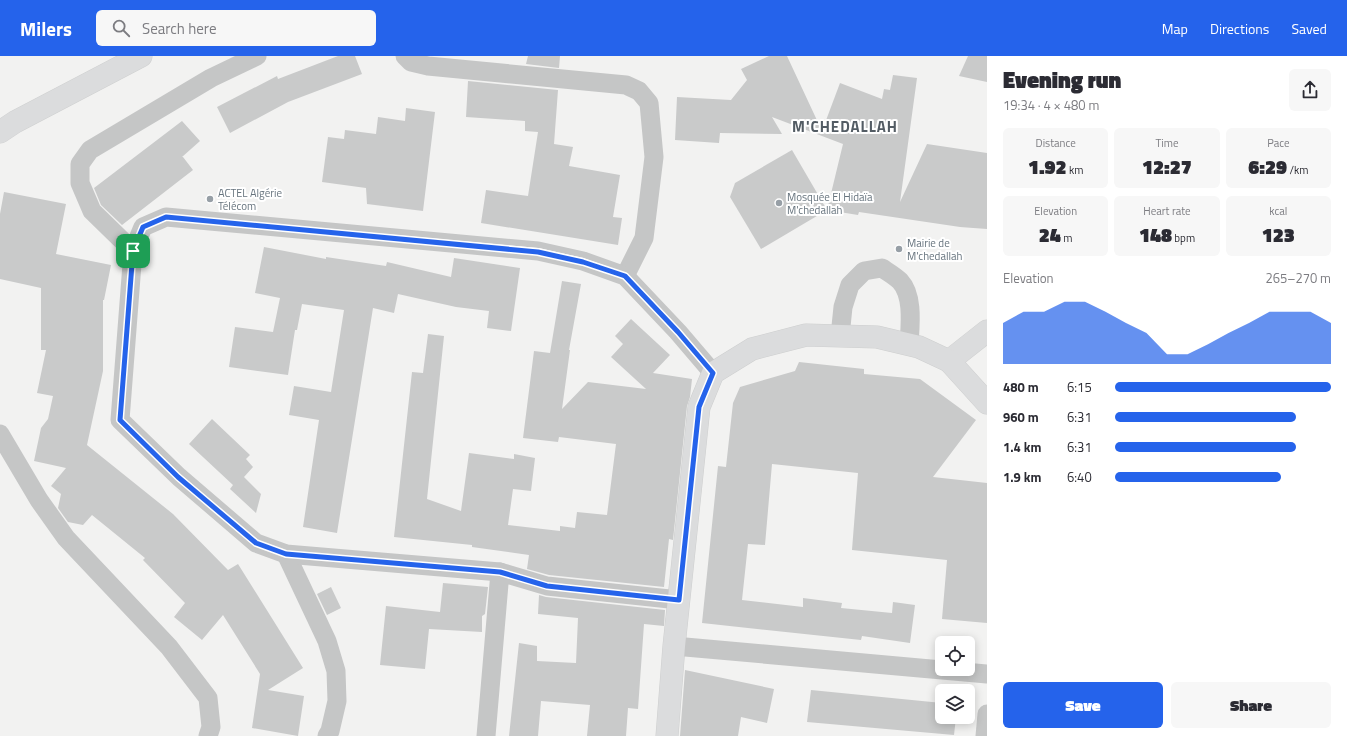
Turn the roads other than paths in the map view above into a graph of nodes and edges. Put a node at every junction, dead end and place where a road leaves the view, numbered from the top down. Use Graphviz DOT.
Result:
graph roads {
  1 [pos="140,56"];
  2 [pos="257,56"];
  3 [pos="405,56"];
  4 [pos="0,132"];
  5 [pos="133,251"];
  6 [pos="625,276"];
  7 [pos="987,331"];
  8 [pos="840,336"];
  9 [pos="909,345"];
  10 [pos="949,361"];
  11 [pos="713,373"];
  12 [pos="987,403"];
  13 [pos="0,434"];
  14 [pos="286,554"];
  15 [pos="500,572"];
  16 [pos="679,600"];
  17 [pos="674,646"];
  18 [pos="987,674"];
  19 [pos="987,714"];
  20 [pos="208,736"];
  21 [pos="327,736"];
  22 [pos="486,736"];
  23 [pos="667,736"];
  24 [pos="985,736"];
  1 -- 4 [label="main road"];
  2 -- 5 [label="street"];
  3 -- 6 [label="street"];
  5 -- 6 [label="street"];
  5 -- 14 [label="street"];
  6 -- 11 [label="street"];
  7 -- 10 [label="main road"];
  8 -- 9 [label="main road"];
  8 -- 9 [label="street"];
  8 -- 11 [label="main road"];
  9 -- 10 [label="main road"];
  10 -- 12 [label="main road"];
  11 -- 16 [label="main road"];
  13 -- 20 [label="street"];
  14 -- 15 [label="street"];
  14 -- 21 [label="street"];
  15 -- 16 [label="street"];
  15 -- 22 [label="street"];
  16 -- 17 [label="main road"];
  17 -- 18 [label="street"];
  17 -- 23 [label="main road"];
  19 -- 24 [label="street"];
}
